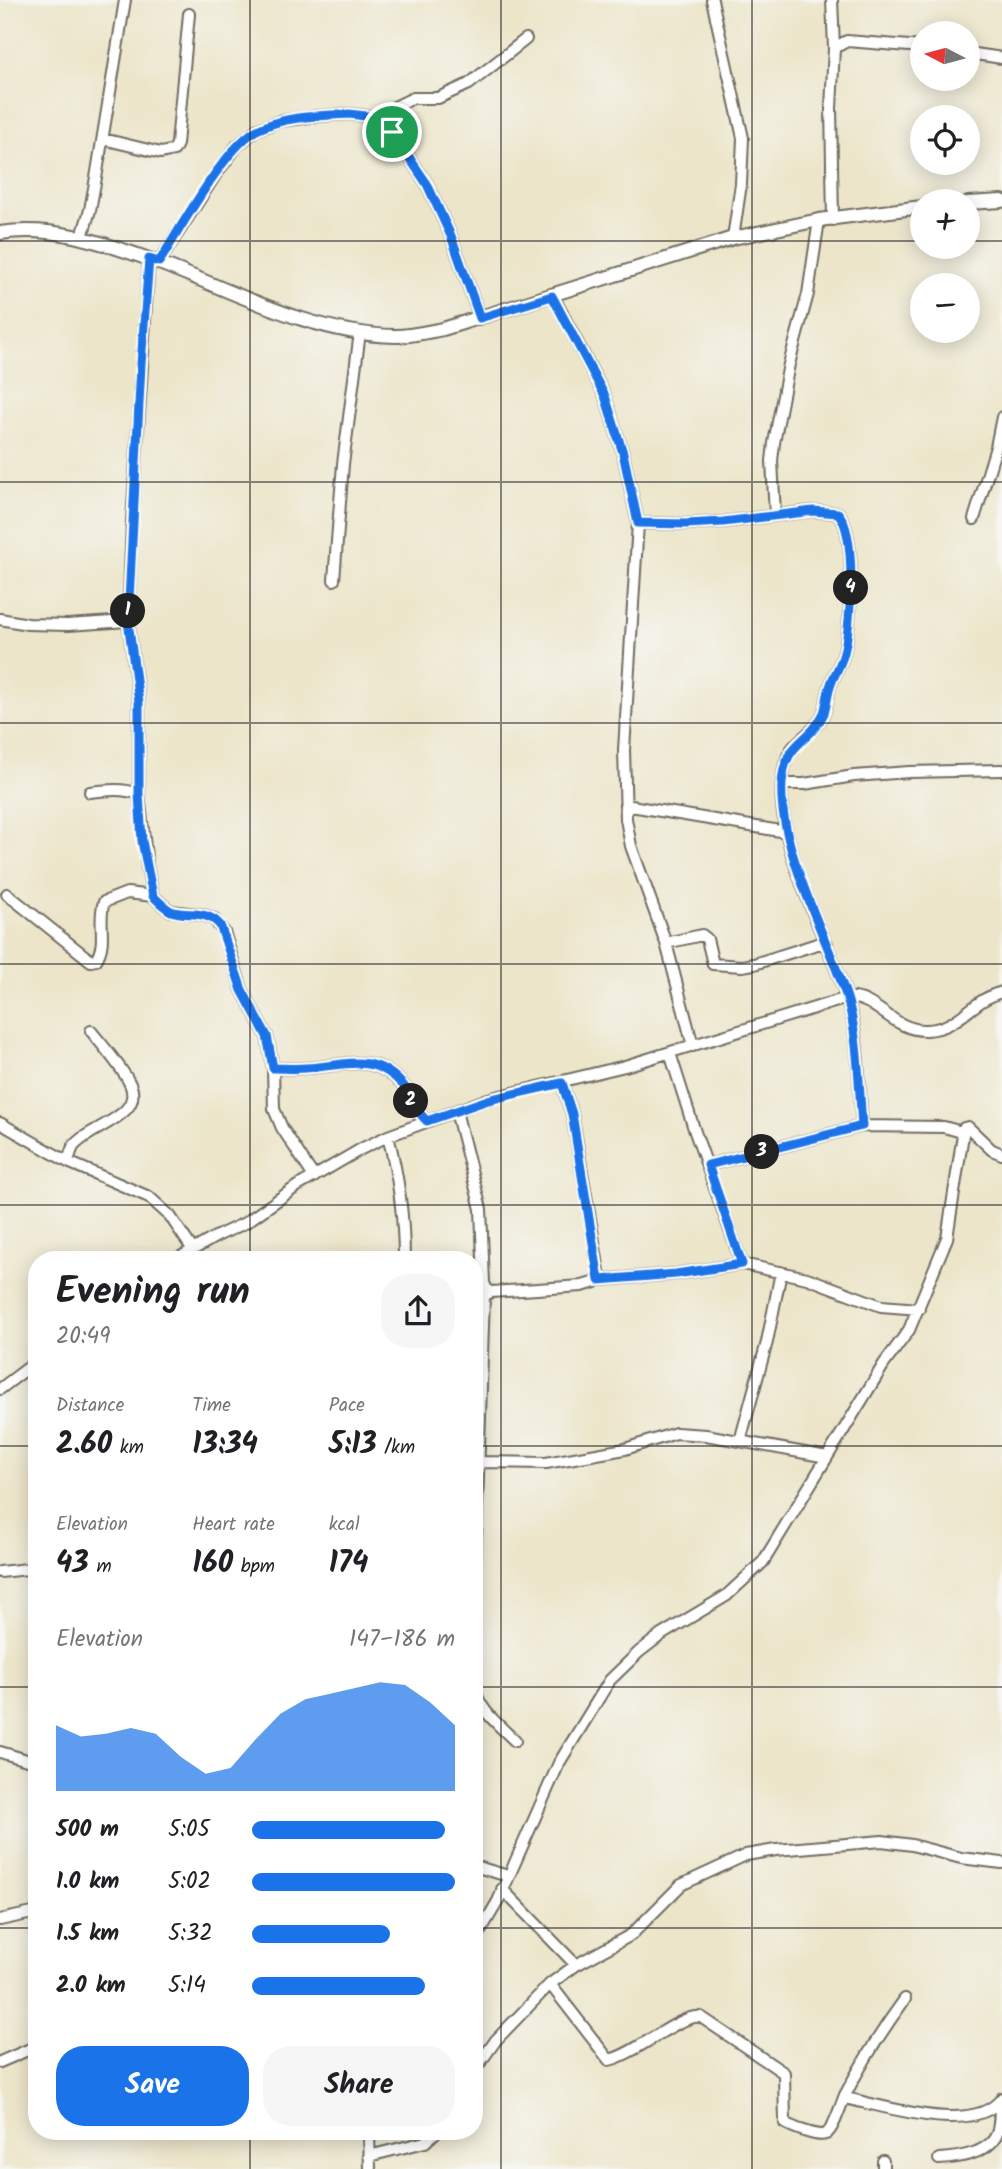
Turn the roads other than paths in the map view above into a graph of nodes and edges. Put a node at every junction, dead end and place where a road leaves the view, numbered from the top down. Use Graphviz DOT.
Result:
graph roads {
  1 [pos="125,0"];
  2 [pos="712,0"];
  3 [pos="725,0"];
  4 [pos="832,0"];
  5 [pos="189,13"];
  6 [pos="716,15"];
  7 [pos="526,39"];
  8 [pos="910,46"];
  9 [pos="834,48"];
  10 [pos="980,55"];
  11 [pos="1002,58"];
  12 [pos="374,117"];
  13 [pos="103,139"];
  14 [pos="1002,201"];
  15 [pos="980,202"];
  16 [pos="910,209"];
  17 [pos="819,220"];
  18 [pos="833,220"];
  19 [pos="0,233"];
  20 [pos="82,237"];
  21 [pos="733,238"];
  22 [pos="154,261"];
  23 [pos="552,296"];
  24 [pos="480,318"];
  25 [pos="360,332"];
  26 [pos="1002,417"];
  27 [pos="775,514"];
  28 [pos="974,519"];
  29 [pos="638,523"];
  30 [pos="334,580"];
  31 [pos="0,619"];
  32 [pos="128,621"];
  33 [pos="1002,770"];
  34 [pos="782,784"];
  35 [pos="90,792"];
  36 [pos="139,794"];
  37 [pos="625,805"];
  38 [pos="786,832"];
  39 [pos="7,894"];
  40 [pos="153,896"];
  41 [pos="666,943"];
  42 [pos="827,944"];
  43 [pos="1002,992"];
  44 [pos="847,998"];
  45 [pos="91,1031"];
  46 [pos="693,1046"];
  47 [pos="670,1053"];
  48 [pos="273,1068"];
  49 [pos="562,1083"];
  50 [pos="456,1111"];
  51 [pos="427,1121"];
  52 [pos="0,1123"];
  53 [pos="862,1126"];
  54 [pos="962,1132"];
  55 [pos="388,1136"];
  56 [pos="1002,1154"];
  57 [pos="68,1162"];
  58 [pos="708,1165"];
  59 [pos="314,1177"];
  60 [pos="182,1251"];
  61 [pos="192,1251"];
  62 [pos="404,1251"];
  63 [pos="483,1251"];
  64 [pos="483,1258"];
  65 [pos="742,1264"];
  66 [pos="781,1272"];
  67 [pos="599,1280"];
  68 [pos="488,1292"];
  69 [pos="483,1300"];
  70 [pos="919,1309"];
  71 [pos="28,1369"];
  72 [pos="0,1389"];
  73 [pos="740,1441"];
  74 [pos="827,1457"];
  75 [pos="483,1463"];
  76 [pos="28,1569"];
  77 [pos="0,1573"];
  78 [pos="483,1709"];
  79 [pos="515,1741"];
  80 [pos="0,1752"];
  81 [pos="28,1760"];
  82 [pos="1002,1863"];
  83 [pos="483,1869"];
  84 [pos="508,1876"];
  85 [pos="502,1889"];
  86 [pos="28,1914"];
  87 [pos="0,1920"];
  88 [pos="483,1931"];
  89 [pos="576,1965"];
  90 [pos="550,1984"];
  91 [pos="905,1999"];
  92 [pos="28,2050"];
  93 [pos="483,2058"];
  94 [pos="0,2062"];
  95 [pos="844,2098"];
  96 [pos="1001,2099"];
  97 [pos="369,2140"];
  98 [pos="427,2140"];
  99 [pos="369,2156"];
  100 [pos="940,2159"];
  101 [pos="370,2169"];
  1 -- 13 [label="street"];
  2 -- 6 [label="street"];
  3 -- 6 [label="street"];
  4 -- 9 [label="street"];
  5 -- 13 [label="street"];
  6 -- 21 [label="street"];
  7 -- 12 [label="street"];
  8 -- 9 [label="street"];
  9 -- 18 [label="street"];
  10 -- 11 [label="street"];
  12 -- 22 [label="street"];
  12 -- 24 [label="street"];
  13 -- 20 [label="street"];
  14 -- 15 [label="street"];
  16 -- 18 [label="street"];
  17 -- 18 [label="street"];
  17 -- 21 [label="street"];
  17 -- 27 [label="street"];
  19 -- 20 [label="street"];
  20 -- 22 [label="street"];
  21 -- 23 [label="street"];
  22 -- 25 [label="street"];
  22 -- 32 [label="street"];
  23 -- 24 [label="street"];
  23 -- 29 [label="street"];
  24 -- 25 [label="street"];
  25 -- 30 [label="street"];
  26 -- 28 [label="street"];
  27 -- 29 [label="street"];
  27 -- 34 [label="street"];
  29 -- 37 [label="street"];
  31 -- 32 [label="street"];
  32 -- 36 [label="street"];
  33 -- 34 [label="street"];
  34 -- 38 [label="street"];
  35 -- 36 [label="street"];
  36 -- 40 [label="street"];
  37 -- 38 [label="street"];
  37 -- 41 [label="street"];
  38 -- 42 [label="street"];
  39 -- 40 [label="street"];
  40 -- 48 [label="street"];
  41 -- 42 [label="street"];
  41 -- 46 [label="street"];
  42 -- 44 [label="street"];
  43 -- 44 [label="street"];
  44 -- 46 [label="street"];
  44 -- 53 [label="street"];
  45 -- 57 [label="street"];
  46 -- 47 [label="street"];
  47 -- 49 [label="street"];
  47 -- 58 [label="street"];
  48 -- 51 [label="street"];
  48 -- 59 [label="street"];
  49 -- 50 [label="street"];
  49 -- 67 [label="street"];
  50 -- 51 [label="street"];
  50 -- 63 [label="street"];
  51 -- 55 [label="street"];
  52 -- 57 [label="street"];
  53 -- 54 [label="street"];
  53 -- 58 [label="street"];
  54 -- 56 [label="street"];
  54 -- 70 [label="street"];
  55 -- 59 [label="street"];
  55 -- 62 [label="street"];
  57 -- 60 [label="street"];
  58 -- 65 [label="street"];
  59 -- 61 [label="street"];
  64 -- 68 [label="street"];
  65 -- 66 [label="street"];
  65 -- 67 [label="street"];
  66 -- 70 [label="street"];
  66 -- 73 [label="street"];
  67 -- 68 [label="street"];
  68 -- 69 [label="street"];
  70 -- 74 [label="street"];
  71 -- 72 [label="street"];
  73 -- 74 [label="street"];
  73 -- 75 [label="street"];
  74 -- 84 [label="street"];
  76 -- 77 [label="street"];
  78 -- 79 [label="street"];
  80 -- 81 [label="street"];
  82 -- 89 [label="street"];
  83 -- 84 [label="street"];
  84 -- 85 [label="street"];
  85 -- 88 [label="street"];
  85 -- 89 [label="street"];
  86 -- 87 [label="street"];
  89 -- 90 [label="street"];
  90 -- 93 [label="street"];
  90 -- 95 [label="street"];
  91 -- 95 [label="street"];
  92 -- 94 [label="street"];
  95 -- 96 [label="street"];
  96 -- 100 [label="street"];
  97 -- 99 [label="street"];
  98 -- 99 [label="street"];
  99 -- 101 [label="street"];
}
